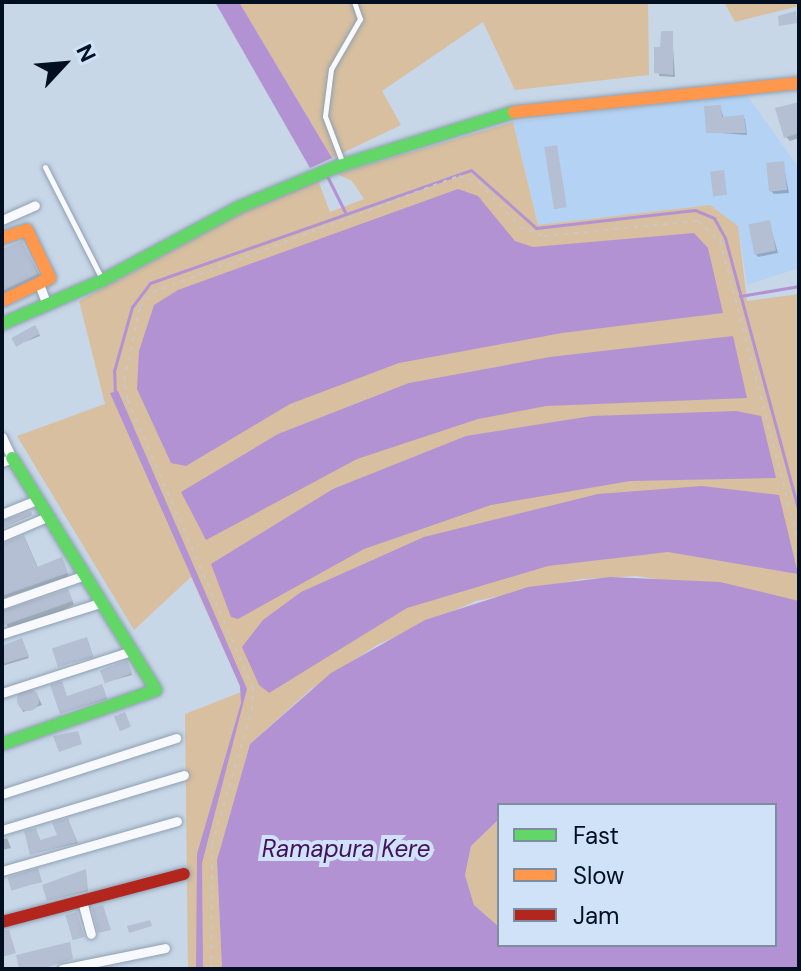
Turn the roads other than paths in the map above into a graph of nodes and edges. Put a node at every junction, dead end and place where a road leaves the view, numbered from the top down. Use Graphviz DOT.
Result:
graph roads {
  1 [pos="354,2"];
  2 [pos="799,83"];
  3 [pos="340,166"];
  4 [pos="45,167"];
  5 [pos="35,205"];
  6 [pos="2,220"];
  7 [pos="2,238"];
  8 [pos="103,280"];
  9 [pos="39,284"];
  10 [pos="2,301"];
  11 [pos="47,305"];
  12 [pos="2,324"];
  13 [pos="2,437"];
  14 [pos="7,460"];
  15 [pos="37,500"];
  16 [pos="2,514"];
  17 [pos="47,517"];
  18 [pos="2,536"];
  19 [pos="82,576"];
  20 [pos="100,603"];
  21 [pos="2,604"];
  22 [pos="2,634"];
  23 [pos="131,651"];
  24 [pos="2,693"];
  25 [pos="176,738"];
  26 [pos="2,744"];
  27 [pos="184,775"];
  28 [pos="2,794"];
  29 [pos="177,821"];
  30 [pos="2,830"];
  31 [pos="2,871"];
  32 [pos="184,874"];
  33 [pos="82,901"];
  34 [pos="2,922"];
  35 [pos="91,934"];
  36 [pos="165,948"];
  37 [pos="126,956"];
  38 [pos="82,967"];
  39 [pos="62,969"];
  40 [pos="131,969"];
  1 -- 3 [label="lane"];
  2 -- 3 [label="main road"];
  3 -- 8 [label="main road"];
  4 -- 8 [label="lane"];
  5 -- 6 [label="street"];
  7 -- 9 [label="main road"];
  8 -- 11 [label="main road"];
  9 -- 10 [label="main road"];
  9 -- 11 [label="street"];
  11 -- 12 [label="main road"];
  13 -- 14 [label="street"];
  14 -- 15 [label="main road"];
  15 -- 16 [label="street"];
  15 -- 17 [label="main road"];
  17 -- 18 [label="street"];
  17 -- 19 [label="main road"];
  19 -- 20 [label="main road"];
  19 -- 21 [label="street"];
  20 -- 22 [label="street"];
  20 -- 23 [label="main road"];
  23 -- 24 [label="street"];
  23 -- 26 [label="main road"];
  25 -- 28 [label="street"];
  27 -- 30 [label="street"];
  29 -- 31 [label="street"];
  32 -- 33 [label="main road"];
  33 -- 34 [label="main road"];
  33 -- 35 [label="street"];
  36 -- 37 [label="street"];
  37 -- 38 [label="street"];
  37 -- 40 [label="street"];
  38 -- 39 [label="street"];
}
